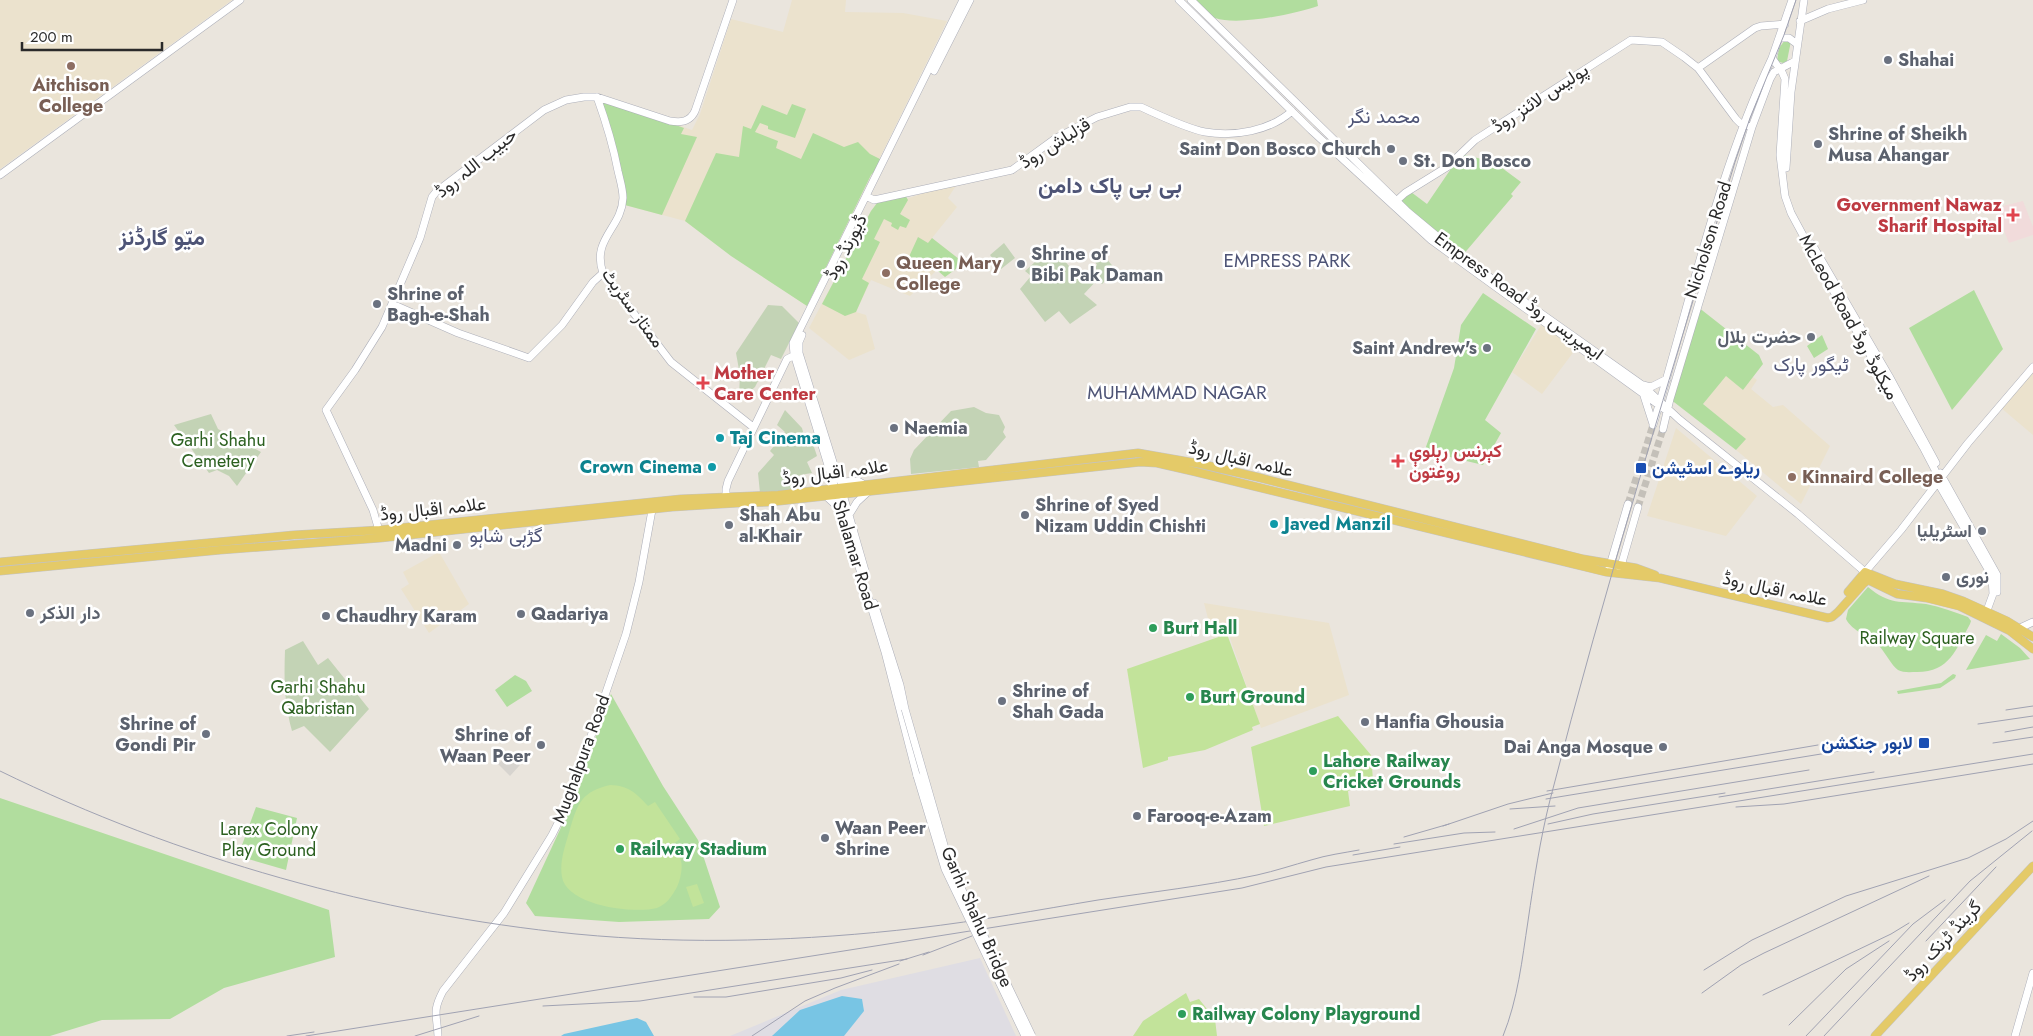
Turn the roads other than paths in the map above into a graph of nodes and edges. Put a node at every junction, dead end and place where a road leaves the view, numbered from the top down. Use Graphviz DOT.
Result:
graph roads {
  1 [pos="240,0"];
  2 [pos="733,0"];
  3 [pos="963,0"];
  4 [pos="970,0"];
  5 [pos="1179,0"];
  6 [pos="1191,0"];
  7 [pos="1792,0"];
  8 [pos="1804,0"];
  9 [pos="1863,0"];
  10 [pos="1800,21"];
  11 [pos="1785,24"];
  12 [pos="1780,38"];
  13 [pos="1797,44"];
  14 [pos="1772,58"];
  15 [pos="1795,60"];
  16 [pos="1698,68"];
  17 [pos="1780,69"];
  18 [pos="597,97"];
  19 [pos="1292,111"];
  20 [pos="1745,124"];
  21 [pos="1752,127"];
  22 [pos="0,176"];
  23 [pos="870,198"];
  24 [pos="1394,203"];
  25 [pos="603,273"];
  26 [pos="392,304"];
  27 [pos="793,343"];
  28 [pos="797,354"];
  29 [pos="2033,367"];
  30 [pos="1886,378"];
  31 [pos="1667,379"];
  32 [pos="1641,384"];
  33 [pos="1644,395"];
  34 [pos="1660,403"];
  35 [pos="1668,410"];
  36 [pos="753,427"];
  37 [pos="1663,428"];
  38 [pos="1939,478"];
  39 [pos="918,482"];
  40 [pos="863,484"];
  41 [pos="839,491"];
  42 [pos="869,491"];
  43 [pos="826,496"];
  44 [pos="726,500"];
  45 [pos="1628,504"];
  46 [pos="1638,507"];
  47 [pos="652,510"];
  48 [pos="842,510"];
  49 [pos="849,515"];
  50 [pos="554,516"];
  51 [pos="380,534"];
  52 [pos="16,561"];
  53 [pos="0,562"];
  54 [pos="1609,568"];
  55 [pos="1620,569"];
  56 [pos="17,570"];
  57 [pos="0,571"];
  58 [pos="1865,572"];
  59 [pos="1987,615"];
  60 [pos="1826,618"];
  61 [pos="2033,622"];
  62 [pos="2020,628"];
  63 [pos="2033,637"];
  64 [pos="2033,648"];
  65 [pos="902,710"];
  66 [pos="2033,866"];
  67 [pos="2033,973"];
  68 [pos="2030,1000"];
  69 [pos="438,1036"];
  70 [pos="1025,1036"];
  71 [pos="1032,1036"];
  72 [pos="1874,1036"];
  73 [pos="2015,1036"];
  1 -- 22 [label="main road"];
  2 -- 18 [label="main road, حبیب اللہ روڈ"];
  3 -- 27 [label="main road, ڈیورنڈ روڈ"];
  4 -- 23 [label="main road, ڈیورنڈ روڈ"];
  5 -- 19 [label="main road, Empress Road ایمپریس روڈ"];
  6 -- 24 [label="main road, Empress Road ایمپریس روڈ"];
  7 -- 11 [label="main road"];
  8 -- 10 [label="main road, McLeod Road میکلوڈ روڈ"];
  9 -- 10 [label="main road"];
  10 -- 13 [label="main road, McLeod Road میکلوڈ روڈ"];
  11 -- 12 [label="main road"];
  11 -- 16 [label="main road"];
  12 -- 13 [label="main road"];
  12 -- 14 [label="main road"];
  13 -- 15 [label="main road, McLeod Road میکلوڈ روڈ"];
  14 -- 17 [label="main road, McLeod Road میکلوڈ روڈ"];
  14 -- 20 [label="main road, Nicholson Road"];
  15 -- 17 [label="main road"];
  15 -- 30 [label="main road, McLeod Road میکلوڈ روڈ"];
  16 -- 20 [label="main road, پولیس لائنز روڈ"];
  16 -- 24 [label="main road, پولیس لائنز روڈ"];
  17 -- 21 [label="main road, Nicholson Road"];
  17 -- 30 [label="main road, McLeod Road میکلوڈ روڈ"];
  18 -- 25 [label="main road, ممتاز سٹریٹ"];
  18 -- 26 [label="main road, حبیب اللہ روڈ"];
  19 -- 23 [label="main road, قزلباش روڈ"];
  19 -- 24 [label="main road, Empress Road ایمپریس روڈ"];
  20 -- 21 [label="main road"];
  20 -- 31 [label="main road, Nicholson Road"];
  21 -- 35 [label="main road, Nicholson Road"];
  23 -- 28 [label="main road, ڈیورنڈ روڈ"];
  24 -- 32 [label="main road, Empress Road ایمپریس روڈ"];
  24 -- 33 [label="main road, Empress Road ایمپریس روڈ"];
  25 -- 26 [label="main road"];
  25 -- 36 [label="main road, ممتاز سٹریٹ"];
  26 -- 51 [label="main road, حبیب اللہ روڈ"];
  27 -- 28 [label="main road, Shalamar Road"];
  28 -- 36 [label="main road, ڈیورنڈ روڈ"];
  28 -- 40 [label="main road, ڈیورنڈ روڈ"];
  28 -- 41 [label="main road, Shalamar Road"];
  29 -- 38 [label="main road"];
  30 -- 38 [label="main road, McLeod Road میکلوڈ روڈ"];
  31 -- 32 [label="main road"];
  31 -- 34 [label="main road, Nicholson Road"];
  32 -- 34 [label="main road, Empress Road ایمپریس روڈ"];
  33 -- 34 [label="main road, Empress Road ایمپریس روڈ"];
  33 -- 34 [label="main road, Nicholson Road"];
  34 -- 35 [label="main road, Empress Road ایمپریس روڈ"];
  35 -- 37 [label="main road, Nicholson Road"];
  35 -- 58 [label="main road, Empress Road ایمپریس روڈ"];
  36 -- 44 [label="main road, ڈیورنڈ روڈ"];
  38 -- 58 [label="main road"];
  38 -- 59 [label="main road, McLeod Road میکلوڈ روڈ"];
  39 -- 40 [label="main road, علامہ اقبال روڈ"];
  39 -- 42 [label="main road, علامہ اقبال روڈ"];
  39 -- 54 [label="main road, علامہ اقبال روڈ"];
  40 -- 41 [label="main road, علامہ اقبال روڈ"];
  41 -- 42 [label="main road, علامہ اقبال روڈ"];
  41 -- 43 [label="main road, علامہ اقبال روڈ"];
  41 -- 44 [label="main road, علامہ اقبال روڈ"];
  41 -- 48 [label="main road, Shalamar Road"];
  41 -- 49 [label="main road, Shalamar Road"];
  42 -- 49 [label="main road"];
  43 -- 44 [label="main road, علامہ اقبال روڈ"];
  43 -- 48 [label="main road"];
  44 -- 47 [label="main road, علامہ اقبال روڈ"];
  44 -- 50 [label="main road, علامہ اقبال روڈ"];
  45 -- 54 [label="main road"];
  46 -- 55 [label="main road"];
  47 -- 50 [label="main road, علامہ اقبال روڈ"];
  47 -- 69 [label="main road, Mughalpura Road"];
  48 -- 65 [label="main road, Shalamar Road"];
  49 -- 65 [label="main road, Shalamar Road"];
  50 -- 51 [label="main road, علامہ اقبال روڈ"];
  51 -- 52 [label="main road, علامہ اقبال روڈ"];
  51 -- 56 [label="main road, علامہ اقبال روڈ"];
  52 -- 53 [label="main road, علامہ اقبال روڈ"];
  52 -- 56 [label="main road"];
  54 -- 55 [label="main road, علامہ اقبال روڈ"];
  55 -- 60 [label="main road, علامہ اقبال روڈ"];
  56 -- 57 [label="main road, علامہ اقبال روڈ"];
  58 -- 59 [label="main road, علامہ اقبال روڈ"];
  58 -- 60 [label="main road"];
  59 -- 60 [label="main road, علامہ اقبال روڈ"];
  59 -- 62 [label="main road, علامہ اقبال روڈ"];
  59 -- 64 [label="main road, علامہ اقبال روڈ"];
  61 -- 62 [label="main road"];
  62 -- 63 [label="main road, علامہ اقبال روڈ"];
  65 -- 70 [label="main road, Garhi Shahu Bridge, bridge"];
  65 -- 71 [label="main road, Garhi Shahu Bridge, bridge"];
  66 -- 72 [label="main road, گرینڈ ٹرنک روڈ"];
  67 -- 68 [label="main road"];
  68 -- 73 [label="main road"];
}
